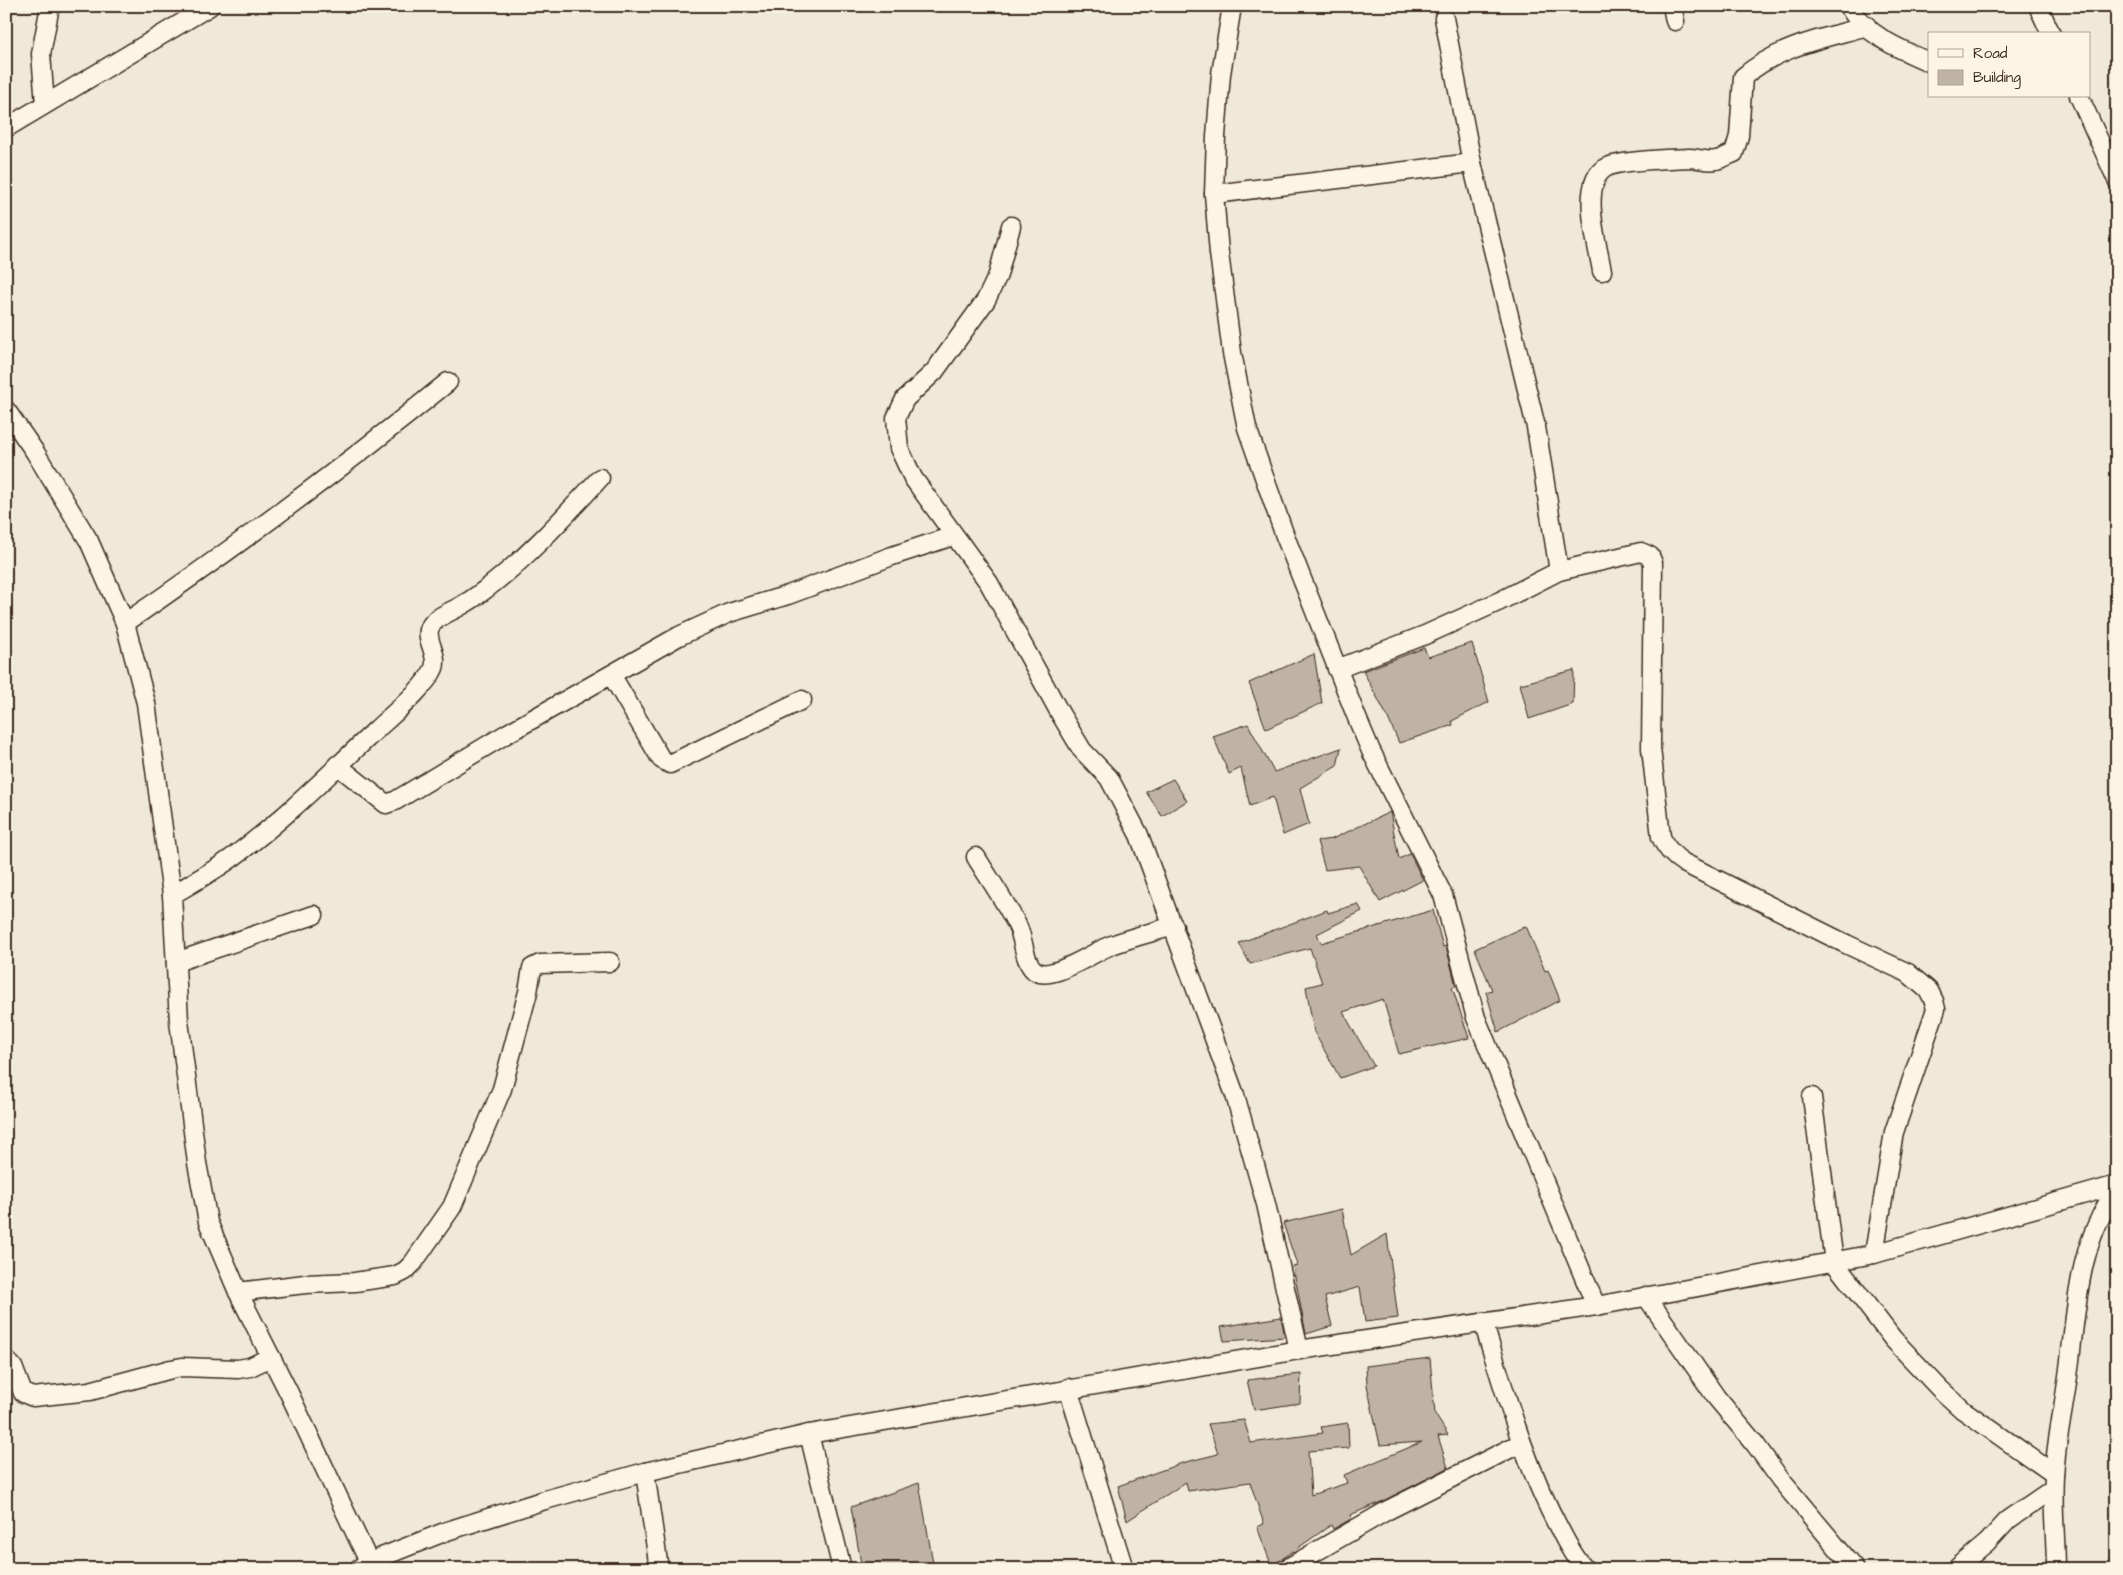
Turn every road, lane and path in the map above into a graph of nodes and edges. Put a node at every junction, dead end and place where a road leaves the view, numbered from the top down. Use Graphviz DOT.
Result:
graph roads {
  1 [pos="50,6"];
  2 [pos="210,6"];
  3 [pos="1232,6"];
  4 [pos="1848,6"];
  5 [pos="2038,6"];
  6 [pos="1444,18"];
  7 [pos="1867,26"];
  8 [pos="2050,32"];
  9 [pos="1928,62"];
  10 [pos="2080,98"];
  11 [pos="45,104"];
  12 [pos="6,128"];
  13 [pos="1472,162"];
  14 [pos="2117,180"];
  15 [pos="1214,194"];
  16 [pos="1010,226"];
  17 [pos="1602,271"];
  18 [pos="448,382"];
  19 [pos="6,410"];
  20 [pos="600,478"];
  21 [pos="954,536"];
  22 [pos="1559,571"];
  23 [pos="125,623"];
  24 [pos="1337,669"];
  25 [pos="612,676"];
  26 [pos="802,700"];
  27 [pos="337,765"];
  28 [pos="976,857"];
  29 [pos="172,895"];
  30 [pos="314,915"];
  31 [pos="1174,926"];
  32 [pos="176,962"];
  33 [pos="610,962"];
  34 [pos="1812,1097"];
  35 [pos="2117,1185"];
  36 [pos="2117,1189"];
  37 [pos="1874,1254"];
  38 [pos="1834,1262"];
  39 [pos="238,1292"];
  40 [pos="1646,1296"];
  41 [pos="1596,1306"];
  42 [pos="1483,1322"];
  43 [pos="1299,1350"];
  44 [pos="271,1357"];
  45 [pos="6,1360"];
  46 [pos="1068,1388"];
  47 [pos="810,1434"];
  48 [pos="1521,1443"];
  49 [pos="645,1472"];
  50 [pos="2053,1481"];
  51 [pos="364,1566"];
  52 [pos="659,1569"];
  53 [pos="842,1569"];
  54 [pos="1124,1569"];
  55 [pos="1286,1569"];
  56 [pos="1585,1569"];
  57 [pos="1855,1569"];
  58 [pos="1956,1569"];
  59 [pos="2056,1569"];
  1 -- 11 [label="street"];
  2 -- 11 [label="street"];
  3 -- 15 [label="street"];
  4 -- 7 [label="street"];
  5 -- 8 [label="street"];
  6 -- 13 [label="street"];
  7 -- 9 [label="street"];
  7 -- 17 [label="street"];
  10 -- 14 [label="street"];
  11 -- 12 [label="street"];
  13 -- 15 [label="street"];
  13 -- 22 [label="street"];
  15 -- 24 [label="street"];
  16 -- 21 [label="street"];
  18 -- 23 [label="street"];
  19 -- 23 [label="street"];
  20 -- 27 [label="street"];
  21 -- 25 [label="street"];
  21 -- 31 [label="street"];
  22 -- 24 [label="street"];
  22 -- 37 [label="street"];
  23 -- 29 [label="street"];
  24 -- 41 [label="street"];
  25 -- 26 [label="street"];
  25 -- 27 [label="street"];
  27 -- 29 [label="street"];
  28 -- 31 [label="street"];
  29 -- 32 [label="street"];
  30 -- 32 [label="street"];
  31 -- 43 [label="street"];
  32 -- 39 [label="street"];
  33 -- 39 [label="street"];
  34 -- 38 [label="street"];
  35 -- 37 [label="street"];
  36 -- 50 [label="street"];
  37 -- 38 [label="street"];
  38 -- 40 [label="street"];
  38 -- 50 [label="street"];
  39 -- 44 [label="street"];
  40 -- 41 [label="street"];
  40 -- 57 [label="street"];
  41 -- 42 [label="street"];
  42 -- 43 [label="street"];
  42 -- 48 [label="street"];
  43 -- 46 [label="street"];
  44 -- 45 [label="street"];
  44 -- 51 [label="street"];
  46 -- 47 [label="street"];
  46 -- 54 [label="street"];
  47 -- 49 [label="street"];
  47 -- 53 [label="street"];
  48 -- 55 [label="street"];
  48 -- 56 [label="street"];
  49 -- 51 [label="street"];
  49 -- 52 [label="street"];
  50 -- 58 [label="street"];
  50 -- 59 [label="street"];
}
